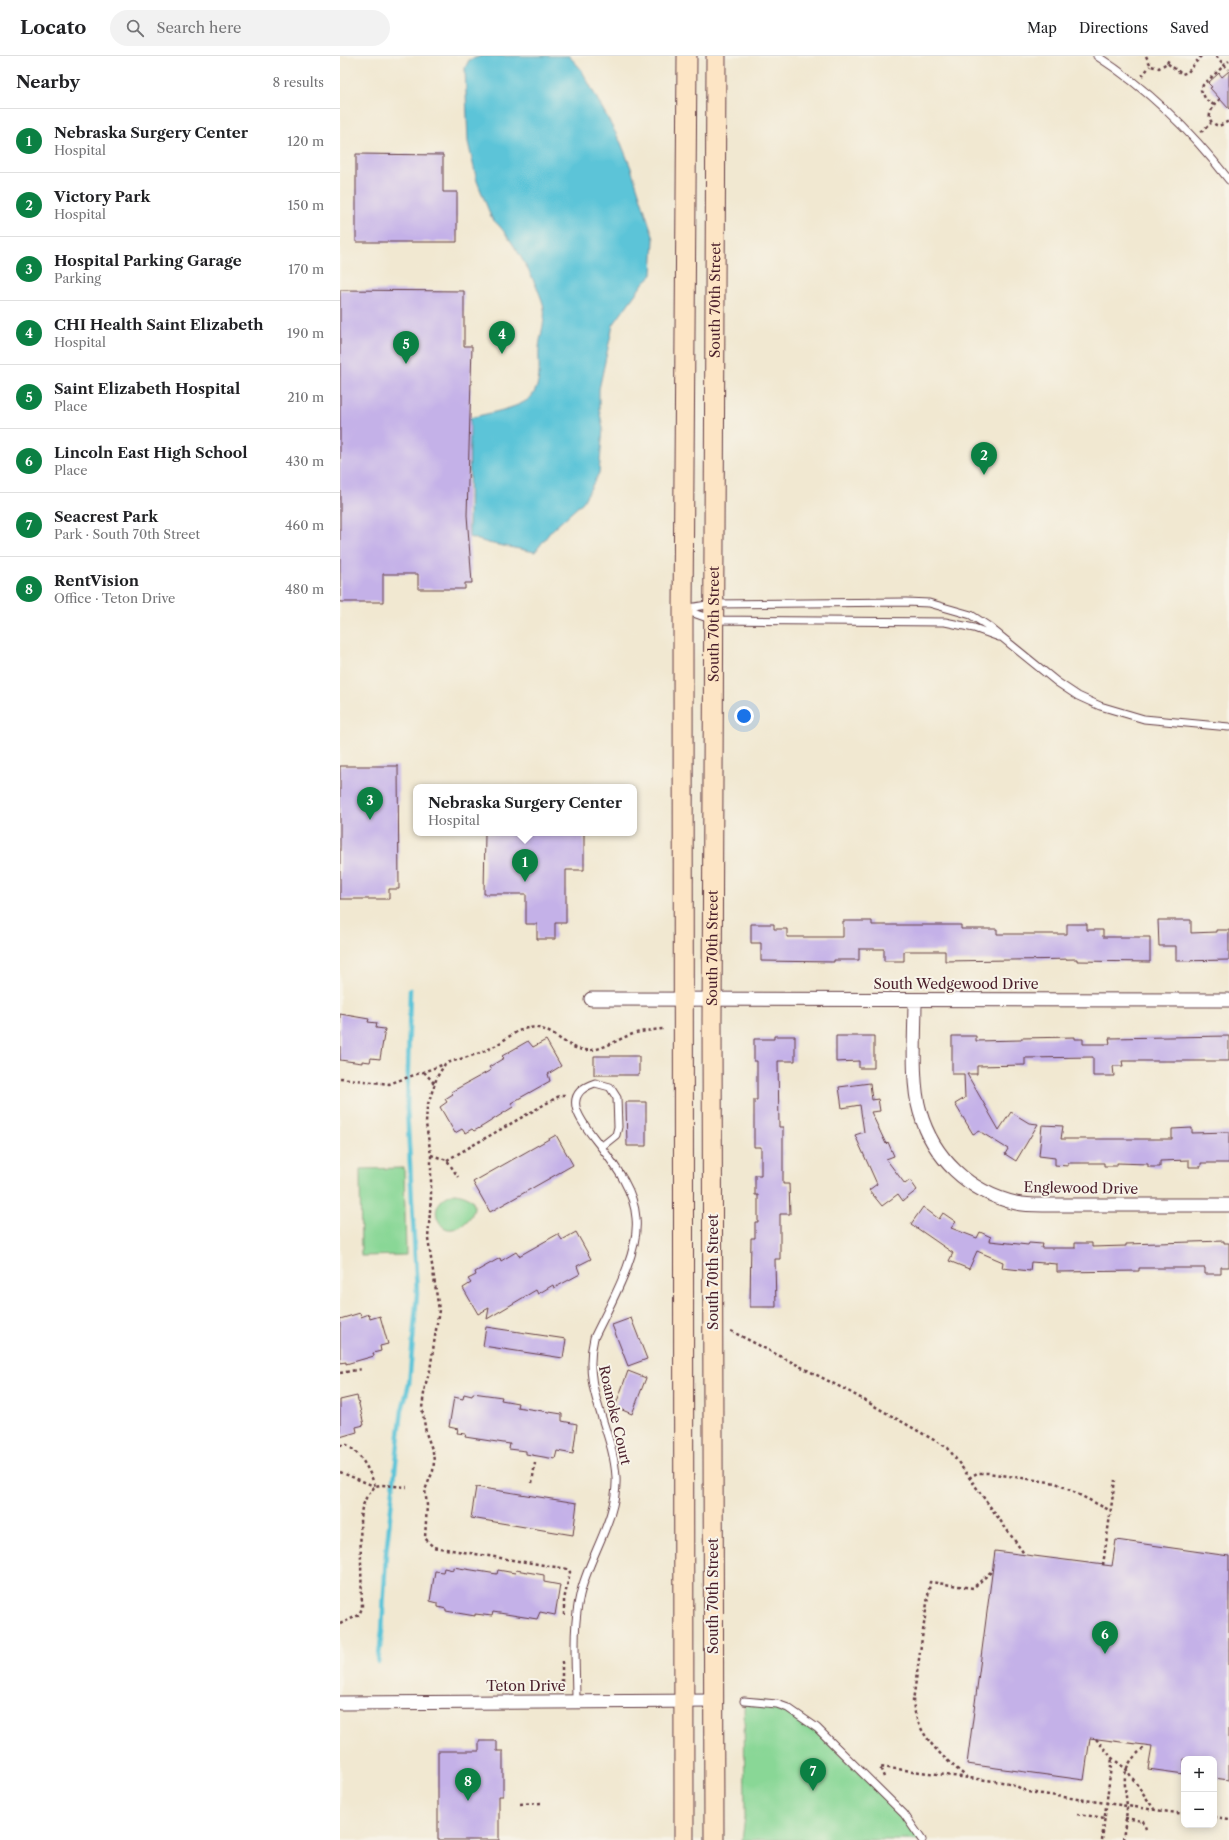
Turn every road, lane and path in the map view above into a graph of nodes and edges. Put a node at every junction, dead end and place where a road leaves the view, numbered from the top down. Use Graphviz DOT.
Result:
graph roads {
  1 [pos="686,56"];
  2 [pos="716,56"];
  3 [pos="1097,56"];
  4 [pos="1146,56"];
  5 [pos="1201,56"];
  6 [pos="1216,56"];
  7 [pos="1170,58"];
  8 [pos="1229,61"];
  9 [pos="1166,62"];
  10 [pos="1225,65"];
  11 [pos="1150,66"];
  12 [pos="1229,70"];
  13 [pos="1141,77"];
  14 [pos="1220,99"];
  15 [pos="1214,105"];
  16 [pos="1228,122"];
  17 [pos="1211,123"];
  18 [pos="1200,133"];
  19 [pos="1229,180"];
  20 [pos="683,609"];
  21 [pos="713,612"];
  22 [pos="1004,639"];
  23 [pos="1229,727"];
  24 [pos="591,999"];
  25 [pos="683,1000"];
  26 [pos="712,1000"];
  27 [pos="915,1000"];
  28 [pos="1229,1000"];
  29 [pos="663,1029"];
  30 [pos="445,1064"];
  31 [pos="424,1072"];
  32 [pos="340,1078"];
  33 [pos="435,1084"];
  34 [pos="567,1095"];
  35 [pos="601,1147"];
  36 [pos="431,1156"];
  37 [pos="447,1160"];
  38 [pos="458,1177"];
  39 [pos="1229,1206"];
  40 [pos="731,1331"];
  41 [pos="362,1369"];
  42 [pos="340,1373"];
  43 [pos="340,1446"];
  44 [pos="535,1463"];
  45 [pos="340,1472"];
  46 [pos="968,1478"];
  47 [pos="1115,1480"];
  48 [pos="532,1483"];
  49 [pos="375,1486"];
  50 [pos="407,1487"];
  51 [pos="1111,1511"];
  52 [pos="1025,1555"];
  53 [pos="1103,1565"];
  54 [pos="993,1570"];
  55 [pos="564,1623"];
  56 [pos="340,1624"];
  57 [pos="563,1652"];
  58 [pos="562,1682"];
  59 [pos="576,1701"];
  60 [pos="713,1701"];
  61 [pos="744,1701"];
  62 [pos="683,1702"];
  63 [pos="340,1703"];
  64 [pos="1096,1739"];
  65 [pos="1146,1746"];
  66 [pos="1112,1758"];
  67 [pos="880,1767"];
  68 [pos="1126,1769"];
  69 [pos="968,1778"];
  70 [pos="543,1803"];
  71 [pos="520,1804"];
  72 [pos="1108,1804"];
  73 [pos="1127,1806"];
  74 [pos="1154,1810"];
  75 [pos="1077,1814"];
  76 [pos="1181,1814"];
  77 [pos="1217,1817"];
  78 [pos="1105,1818"];
  79 [pos="1125,1818"];
  80 [pos="1229,1819"];
  81 [pos="1146,1829"];
  82 [pos="684,1840"];
  83 [pos="714,1840"];
  84 [pos="922,1840"];
  85 [pos="1102,1840"];
  86 [pos="1123,1840"];
  1 -- 20 [label="main road, South 70th Street"];
  2 -- 21 [label="main road, South 70th Street"];
  3 -- 19 [label="lane"];
  4 -- 11 [label="path"];
  5 -- 9 [label="path"];
  6 -- 10 [label="path"];
  7 -- 9 [label="path"];
  8 -- 10 [label="path"];
  9 -- 11 [label="path"];
  10 -- 12 [label="path"];
  10 -- 15 [label="path"];
  11 -- 13 [label="path"];
  14 -- 15 [label="path"];
  15 -- 17 [label="path"];
  16 -- 17 [label="path"];
  17 -- 18 [label="path"];
  20 -- 21 [label="lane"];
  20 -- 21 [label="lane"];
  20 -- 25 [label="main road, South 70th Street"];
  21 -- 22 [label="lane"];
  21 -- 22 [label="lane"];
  21 -- 26 [label="main road, South 70th Street"];
  22 -- 23 [label="lane"];
  24 -- 25 [label="street, South Wedgewood Drive"];
  25 -- 26 [label="street, South Wedgewood Drive"];
  25 -- 62 [label="main road, South 70th Street"];
  26 -- 27 [label="street, South Wedgewood Drive"];
  26 -- 60 [label="main road, South 70th Street"];
  27 -- 28 [label="street, South Wedgewood Drive"];
  27 -- 39 [label="street, Englewood Drive"];
  29 -- 30 [label="path"];
  30 -- 31 [label="path"];
  30 -- 33 [label="path"];
  31 -- 32 [label="path"];
  31 -- 33 [label="path"];
  33 -- 36 [label="path"];
  34 -- 37 [label="path"];
  35 -- 35 [label="lane, Roanoke Court"];
  35 -- 59 [label="lane, Roanoke Court"];
  36 -- 37 [label="path"];
  36 -- 55 [label="path"];
  37 -- 38 [label="path"];
  40 -- 46 [label="path"];
  41 -- 42 [label="path"];
  43 -- 49 [label="path"];
  44 -- 48 [label="path"];
  45 -- 49 [label="path"];
  46 -- 51 [label="path"];
  46 -- 52 [label="path"];
  47 -- 51 [label="path"];
  49 -- 50 [label="path"];
  49 -- 56 [label="path"];
  51 -- 53 [label="path"];
  54 -- 69 [label="path"];
  57 -- 58 [label="path"];
  59 -- 62 [label="street, Teton Drive"];
  59 -- 63 [label="street, Teton Drive"];
  60 -- 62 [label="street, Teton Drive"];
  60 -- 83 [label="main road, South 70th Street"];
  61 -- 84 [label="lane"];
  62 -- 82 [label="main road, South 70th Street"];
  64 -- 66 [label="path"];
  65 -- 68 [label="path"];
  66 -- 68 [label="path"];
  66 -- 72 [label="path"];
  67 -- 69 [label="path"];
  68 -- 73 [label="path"];
  68 -- 74 [label="path"];
  69 -- 72 [label="path"];
  70 -- 71 [label="path"];
  72 -- 73 [label="path"];
  72 -- 78 [label="path"];
  73 -- 74 [label="path"];
  73 -- 79 [label="path"];
  74 -- 76 [label="path"];
  75 -- 78 [label="path"];
  77 -- 80 [label="path"];
  78 -- 85 [label="path"];
  79 -- 81 [label="path"];
  79 -- 86 [label="path"];
}
